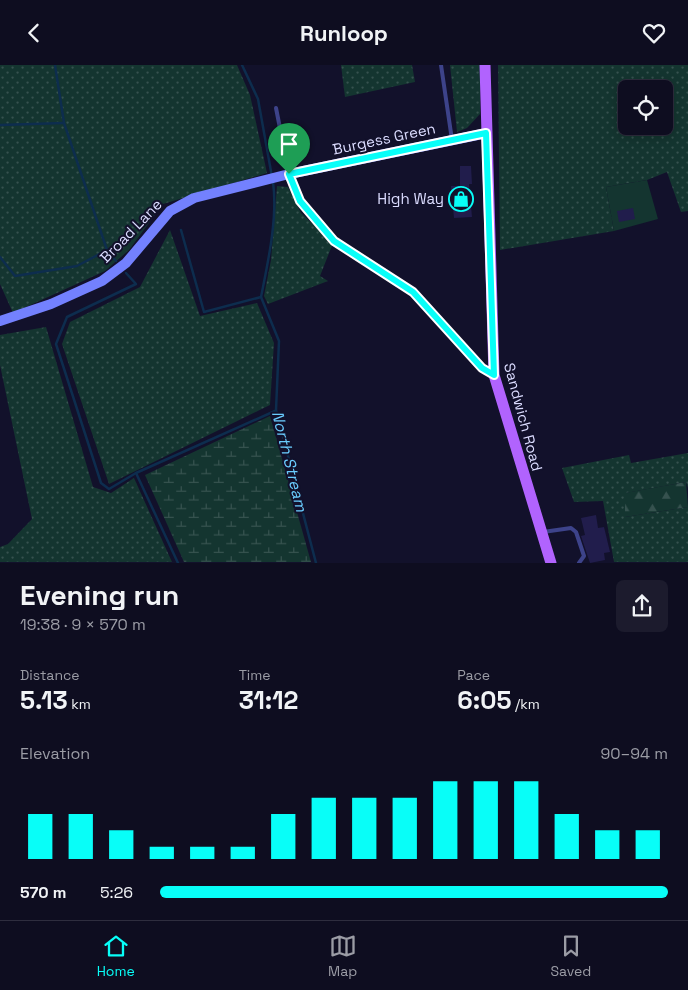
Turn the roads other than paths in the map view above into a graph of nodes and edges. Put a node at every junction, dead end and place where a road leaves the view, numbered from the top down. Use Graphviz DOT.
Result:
graph roads {
  1 [pos="441,65"];
  2 [pos="485,65"];
  3 [pos="276,108"];
  4 [pos="486,133"];
  5 [pos="452,140"];
  6 [pos="289,174"];
  7 [pos="0,321"];
  8 [pos="494,375"];
  9 [pos="541,532"];
  10 [pos="551,563"];
  11 [pos="579,563"];
  1 -- 5 [label="lane"];
  2 -- 4 [label="main road, Sandwich Road"];
  3 -- 6 [label="lane"];
  4 -- 5 [label="street, Burgess Green"];
  4 -- 8 [label="main road, Sandwich Road"];
  5 -- 6 [label="street, Burgess Green"];
  6 -- 7 [label="street, Broad Lane"];
  6 -- 8 [label="street"];
  8 -- 9 [label="main road, Sandwich Road"];
  9 -- 10 [label="main road, Sandwich Road"];
  9 -- 11 [label="lane"];
}
